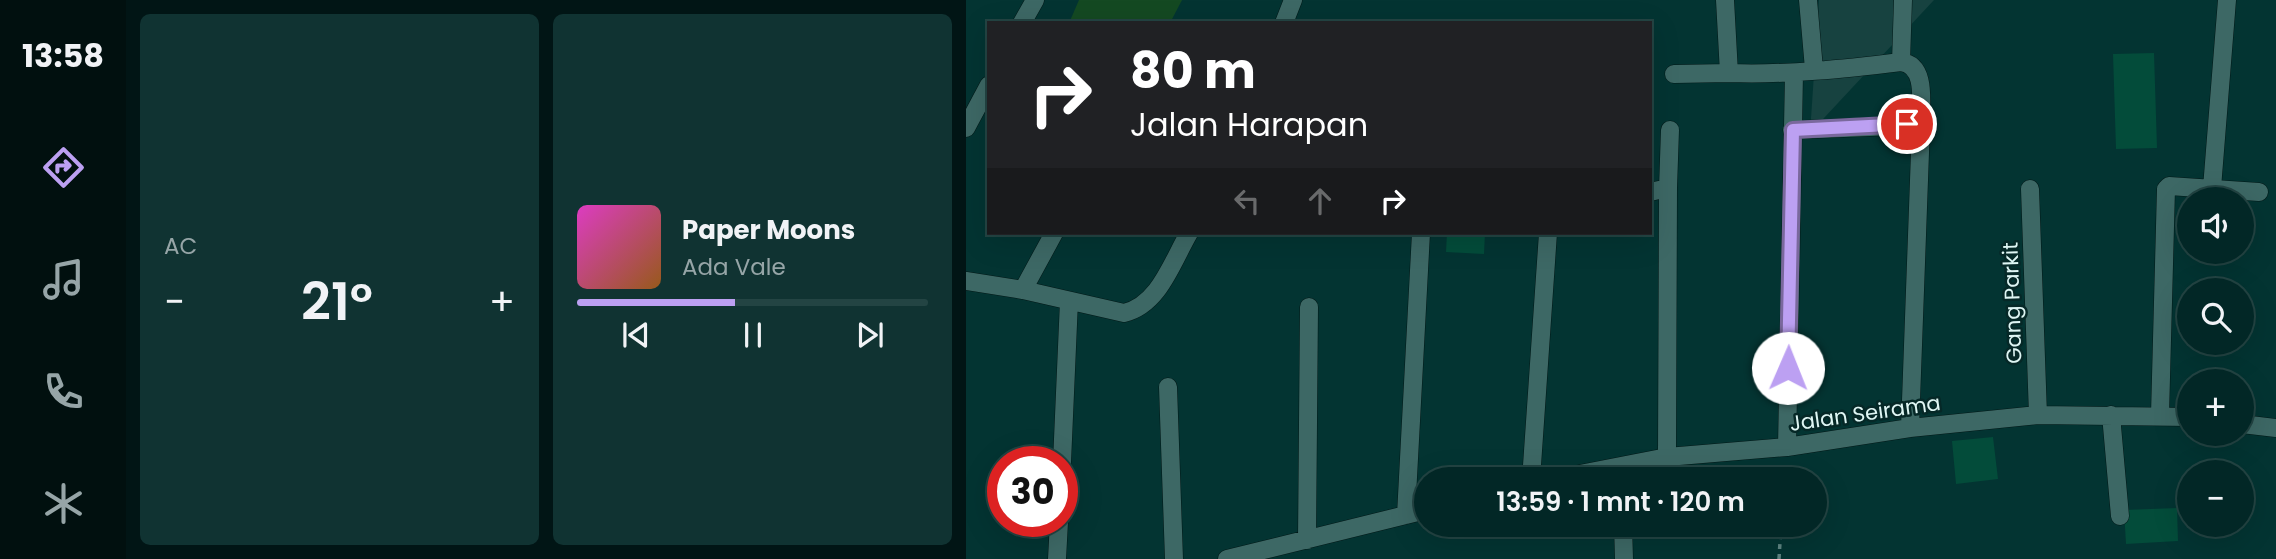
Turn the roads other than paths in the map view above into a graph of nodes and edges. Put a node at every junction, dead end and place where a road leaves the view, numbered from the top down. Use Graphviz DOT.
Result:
graph roads {
  1 [pos="1035,0"];
  2 [pos="1293,0"];
  3 [pos="1725,0"];
  4 [pos="1808,0"];
  5 [pos="1903,0"];
  6 [pos="2227,0"];
  7 [pos="1024,21"];
  8 [pos="1285,21"];
  9 [pos="1901,62"];
  10 [pos="1814,69"];
  11 [pos="1730,73"];
  12 [pos="1674,74"];
  13 [pos="1794,74"];
  14 [pos="987,90"];
  15 [pos="1921,125"];
  16 [pos="966,128"];
  17 [pos="1793,130"];
  18 [pos="1670,131"];
  19 [pos="2190,187"];
  20 [pos="2212,187"];
  21 [pos="2030,189"];
  22 [pos="1659,190"];
  23 [pos="2254,191"];
  24 [pos="2259,191"];
  25 [pos="1053,235"];
  26 [pos="1188,235"];
  27 [pos="1421,235"];
  28 [pos="1548,235"];
  29 [pos="966,281"];
  30 [pos="1023,290"];
  31 [pos="1069,301"];
  32 [pos="1309,307"];
  33 [pos="1168,387"];
  34 [pos="2038,415"];
  35 [pos="2111,415"];
  36 [pos="2160,415"];
  37 [pos="2177,416"];
  38 [pos="2254,425"];
  39 [pos="1910,428"];
  40 [pos="2276,428"];
  41 [pos="1063,446"];
  42 [pos="1787,447"];
  43 [pos="1667,457"];
  44 [pos="1532,467"];
  45 [pos="1639,467"];
  46 [pos="1414,513"];
  47 [pos="1406,515"];
  48 [pos="2120,516"];
  49 [pos="1058,537"];
  50 [pos="1623,537"];
  51 [pos="1307,540"];
  52 [pos="1269,554"];
  53 [pos="1057,559"];
  54 [pos="1174,559"];
  55 [pos="1227,559"];
  56 [pos="1624,559"];
  1 -- 7 [label="street"];
  2 -- 8 [label="street"];
  3 -- 11 [label="street"];
  4 -- 10 [label="street"];
  5 -- 9 [label="street"];
  6 -- 20 [label="street"];
  9 -- 10 [label="street"];
  9 -- 15 [label="street"];
  10 -- 13 [label="street"];
  11 -- 12 [label="street"];
  11 -- 13 [label="street"];
  13 -- 17 [label="street"];
  14 -- 16 [label="street"];
  15 -- 17 [label="street"];
  15 -- 39 [label="street"];
  17 -- 42 [label="street"];
  18 -- 22 [label="street"];
  19 -- 36 [label="street"];
  21 -- 34 [label="street, Gang Parkit"];
  22 -- 43 [label="street"];
  23 -- 24 [label="street"];
  25 -- 30 [label="street"];
  26 -- 31 [label="street"];
  27 -- 47 [label="street"];
  28 -- 44 [label="street"];
  29 -- 30 [label="street"];
  30 -- 31 [label="street"];
  31 -- 41 [label="street"];
  32 -- 51 [label="street"];
  33 -- 54 [label="street"];
  34 -- 35 [label="street, Jalan Seirama"];
  34 -- 39 [label="street, Jalan Seirama"];
  35 -- 36 [label="street, Jalan Seirama"];
  35 -- 48 [label="street"];
  36 -- 37 [label="street, Jalan Seirama"];
  38 -- 40 [label="street"];
  39 -- 42 [label="street, Jalan Seirama"];
  42 -- 43 [label="street, Jalan Seirama"];
  43 -- 45 [label="street, Jalan Seirama"];
  46 -- 47 [label="street"];
  47 -- 51 [label="street"];
  49 -- 53 [label="street"];
  50 -- 56 [label="street"];
  51 -- 52 [label="street"];
  52 -- 55 [label="street"];
}
